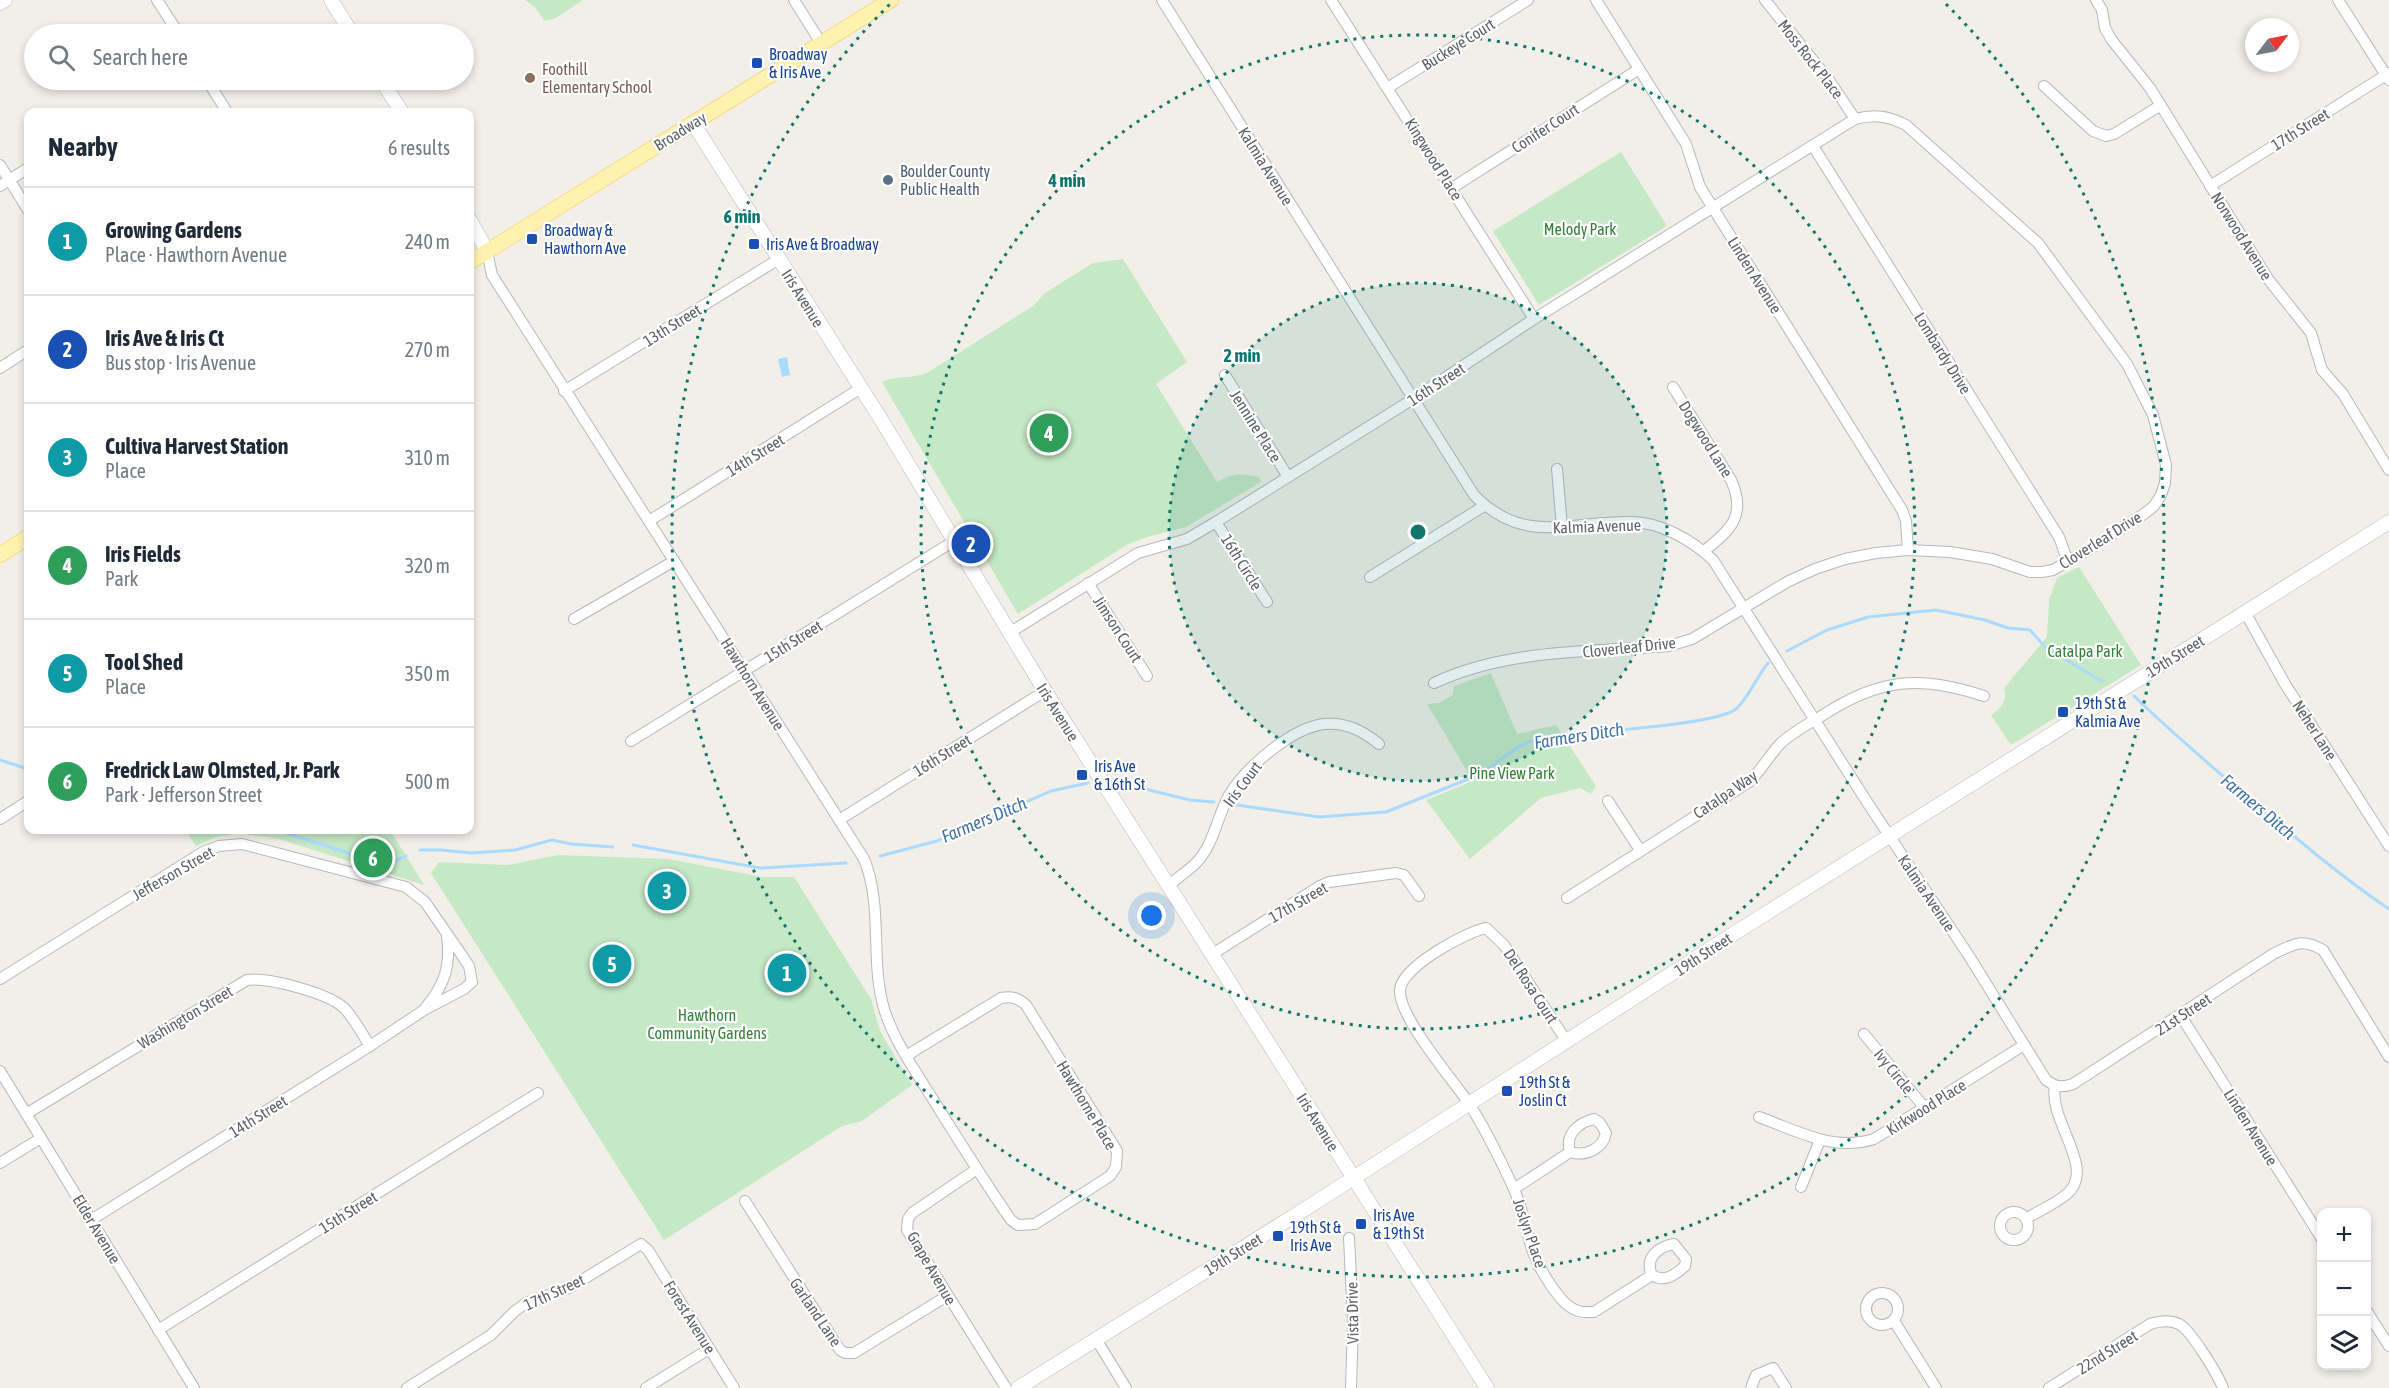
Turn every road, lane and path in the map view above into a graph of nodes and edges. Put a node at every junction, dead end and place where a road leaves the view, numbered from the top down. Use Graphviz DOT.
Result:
graph roads {
  1 [pos="5,0"];
  2 [pos="158,0"];
  3 [pos="331,0"];
  4 [pos="794,0"];
  5 [pos="891,0"];
  6 [pos="1162,0"];
  7 [pos="1331,0"];
  8 [pos="1528,0"];
  9 [pos="1596,0"];
  10 [pos="1765,0"];
  11 [pos="2096,0"];
  12 [pos="2338,0"];
  13 [pos="0,3"];
  14 [pos="173,24"];
  15 [pos="346,24"];
  16 [pos="821,43"];
  17 [pos="1640,69"];
  18 [pos="2388,76"];
  19 [pos="2044,86"];
  20 [pos="1389,87"];
  21 [pos="213,90"];
  22 [pos="388,90"];
  23 [pos="2161,105"];
  24 [pos="224,108"];
  25 [pos="399,108"];
  26 [pos="1855,119"];
  27 [pos="693,123"];
  28 [pos="1813,146"];
  29 [pos="0,165"];
  30 [pos="24,171"];
  31 [pos="5,183"];
  32 [pos="2211,186"];
  33 [pos="1452,188"];
  34 [pos="24,205"];
  35 [pos="1713,208"];
  36 [pos="474,227"];
  37 [pos="487,251"];
  38 [pos="474,259"];
  39 [pos="779,259"];
  40 [pos="1534,319"];
  41 [pos="24,353"];
  42 [pos="0,368"];
  43 [pos="1225,375"];
  44 [pos="1673,387"];
  45 [pos="861,388"];
  46 [pos="564,391"];
  47 [pos="1413,399"];
  48 [pos="1557,469"];
  49 [pos="2389,470"];
  50 [pos="1288,477"];
  51 [pos="1484,506"];
  52 [pos="649,521"];
  53 [pos="1216,522"];
  54 [pos="2389,522"];
  55 [pos="1562,527"];
  56 [pos="24,540"];
  57 [pos="954,541"];
  58 [pos="1908,550"];
  59 [pos="1704,552"];
  60 [pos="0,555"];
  61 [pos="674,561"];
  62 [pos="2068,562"];
  63 [pos="1370,578"];
  64 [pos="1088,583"];
  65 [pos="1267,602"];
  66 [pos="1744,607"];
  67 [pos="2245,612"];
  68 [pos="574,619"];
  69 [pos="1009,633"];
  70 [pos="744,671"];
  71 [pos="1148,676"];
  72 [pos="1434,683"];
  73 [pos="1045,691"];
  74 [pos="1984,696"];
  75 [pos="1815,720"];
  76 [pos="631,741"];
  77 [pos="1378,744"];
  78 [pos="1608,801"];
  79 [pos="24,804"];
  80 [pos="0,819"];
  81 [pos="839,820"];
  82 [pos="1889,836"];
  83 [pos="2389,846"];
  84 [pos="1640,850"];
  85 [pos="1168,885"];
  86 [pos="1419,896"];
  87 [pos="1567,898"];
  88 [pos="447,935"];
  89 [pos="1211,955"];
  90 [pos="0,979"];
  91 [pos="424,1010"];
  92 [pos="2181,1016"];
  93 [pos="1864,1034"];
  94 [pos="1567,1042"];
  95 [pos="2024,1045"];
  96 [pos="370,1046"];
  97 [pos="906,1056"];
  98 [pos="2389,1057"];
  99 [pos="0,1071"];
  100 [pos="2055,1086"];
  101 [pos="538,1094"];
  102 [pos="1469,1104"];
  103 [pos="1924,1107"];
  104 [pos="26,1114"];
  105 [pos="1759,1117"];
  106 [pos="41,1138"];
  107 [pos="1820,1140"];
  108 [pos="1570,1152"];
  109 [pos="0,1163"];
  110 [pos="977,1169"];
  111 [pos="1353,1178"];
  112 [pos="1801,1187"];
  113 [pos="1514,1189"];
  114 [pos="745,1201"];
  115 [pos="2027,1218"];
  116 [pos="91,1220"];
  117 [pos="2317,1231"];
  118 [pos="1349,1238"];
  119 [pos="645,1246"];
  120 [pos="1652,1275"];
  121 [pos="947,1296"];
  122 [pos="2371,1316"];
  123 [pos="1894,1321"];
  124 [pos="158,1330"];
  125 [pos="1096,1339"];
  126 [pos="2389,1346"];
  127 [pos="709,1348"];
  128 [pos="194,1388"];
  129 [pos="407,1388"];
  130 [pos="646,1388"];
  131 [pos="734,1388"];
  132 [pos="1006,1388"];
  133 [pos="1018,1388"];
  134 [pos="1126,1388"];
  135 [pos="1351,1388"];
  136 [pos="1487,1388"];
  137 [pos="1751,1388"];
  138 [pos="1786,1388"];
  139 [pos="1936,1388"];
  140 [pos="2049,1388"];
  141 [pos="2223,1388"];
  1 -- 13 [label="street"];
  2 -- 14 [label="street"];
  3 -- 15 [label="street"];
  4 -- 16 [label="street"];
  5 -- 16 [label="main road, Broadway"];
  6 -- 47 [label="street, Kalmia Avenue"];
  7 -- 20 [label="street, Kingwood Place"];
  8 -- 20 [label="street, Buckeye Court"];
  9 -- 17 [label="street, Linden Avenue"];
  10 -- 26 [label="street, Moss Rock Place"];
  11 -- 23 [label="street, Norwood Avenue"];
  12 -- 18 [label="street"];
  16 -- 27 [label="main road, Broadway"];
  17 -- 33 [label="street, Conifer Court"];
  17 -- 35 [label="street, Linden Avenue"];
  18 -- 32 [label="street, 17th Street"];
  19 -- 23 [label="street"];
  20 -- 33 [label="street, Kingwood Place"];
  21 -- 24 [label="street"];
  22 -- 25 [label="street"];
  23 -- 32 [label="street, Norwood Avenue"];
  26 -- 28 [label="street, 16th Street"];
  26 -- 62 [label="street, Cloverleaf Drive"];
  27 -- 37 [label="main road, Broadway"];
  27 -- 39 [label="street, Iris Avenue"];
  28 -- 35 [label="street, 16th Street"];
  28 -- 62 [label="street, Lombardy Drive"];
  29 -- 31 [label="street"];
  30 -- 31 [label="street"];
  31 -- 34 [label="street"];
  32 -- 49 [label="street, Norwood Avenue"];
  33 -- 40 [label="street, Kingwood Place"];
  35 -- 40 [label="street, 16th Street"];
  35 -- 58 [label="street, Linden Avenue"];
  36 -- 37 [label="street, Hawthorn Avenue"];
  37 -- 38 [label="main road, Broadway"];
  37 -- 46 [label="street, Hawthorn Avenue"];
  39 -- 45 [label="street, Iris Avenue"];
  39 -- 46 [label="street, 13th Street"];
  40 -- 47 [label="street, 16th Street"];
  41 -- 42 [label="street"];
  43 -- 50 [label="street, Jennine Place"];
  44 -- 59 [label="street, Dogwood Lane"];
  45 -- 52 [label="street, 14th Street"];
  45 -- 57 [label="street, Iris Avenue"];
  46 -- 52 [label="street, Hawthorn Avenue"];
  47 -- 50 [label="street, 16th Street"];
  47 -- 51 [label="street, Kalmia Avenue"];
  48 -- 55 [label="street"];
  50 -- 53 [label="street, 16th Street"];
  51 -- 55 [label="street, Kalmia Avenue"];
  51 -- 63 [label="street"];
  52 -- 61 [label="street, Hawthorn Avenue"];
  53 -- 64 [label="street, 16th Street"];
  53 -- 65 [label="street, 16th Circle"];
  54 -- 67 [label="street, 19th Street"];
  55 -- 59 [label="street, Kalmia Avenue"];
  56 -- 60 [label="main road"];
  57 -- 69 [label="street, Iris Avenue"];
  57 -- 70 [label="street, 15th Street"];
  58 -- 62 [label="street, Cloverleaf Drive"];
  58 -- 66 [label="street, Cloverleaf Drive"];
  59 -- 66 [label="street, Kalmia Avenue"];
  61 -- 68 [label="street"];
  61 -- 70 [label="street, Hawthorn Avenue"];
  64 -- 69 [label="street, 16th Street"];
  64 -- 71 [label="street, Jimson Court"];
  66 -- 72 [label="street, Cloverleaf Drive"];
  66 -- 75 [label="street, Kalmia Avenue"];
  67 -- 82 [label="street, 19th Street"];
  67 -- 83 [label="street, Neher Lane"];
  69 -- 73 [label="street, Iris Avenue"];
  70 -- 76 [label="street, 15th Street"];
  70 -- 81 [label="street, Hawthorn Avenue"];
  73 -- 81 [label="street, 16th Street"];
  73 -- 85 [label="street, Iris Avenue"];
  74 -- 75 [label="street, Catalpa Way"];
  75 -- 82 [label="street, Kalmia Avenue"];
  75 -- 84 [label="street, Catalpa Way"];
  77 -- 85 [label="street, Iris Court"];
  78 -- 84 [label="street"];
  79 -- 80 [label="street"];
  81 -- 97 [label="street, Hawthorn Avenue"];
  82 -- 94 [label="street, 19th Street"];
  82 -- 95 [label="street, Kalmia Avenue"];
  84 -- 87 [label="street, Catalpa Way"];
  85 -- 89 [label="street, Iris Avenue"];
  86 -- 89 [label="street, 17th Street"];
  88 -- 90 [label="street, Jefferson Street"];
  88 -- 91 [label="street, 14th Street"];
  88 -- 91 [label="street, 14th Street"];
  89 -- 111 [label="street, Iris Avenue"];
  91 -- 96 [label="street, 14th Street"];
  92 -- 98 [label="street, 21st Street"];
  92 -- 100 [label="street, 21st Street"];
  92 -- 117 [label="street, Linden Avenue"];
  93 -- 103 [label="street, Ivy Circle"];
  94 -- 102 [label="street, 19th Street"];
  94 -- 102 [label="street, Del Rosa Court"];
  95 -- 100 [label="street, Kalmia Avenue"];
  95 -- 103 [label="street, Kirkwood Place"];
  96 -- 104 [label="street, Washington Street"];
  96 -- 116 [label="street, 14th Street"];
  97 -- 110 [label="street, Hawthorn Avenue"];
  97 -- 110 [label="street, Hawthorne Place"];
  99 -- 104 [label="street, Elder Avenue"];
  100 -- 115 [label="street"];
  101 -- 124 [label="street, 15th Street"];
  102 -- 111 [label="street, 19th Street"];
  102 -- 113 [label="street, Joslyn Place"];
  103 -- 107 [label="street, Kirkwood Place"];
  104 -- 106 [label="street, Elder Avenue"];
  105 -- 107 [label="street, Kirkwood Place"];
  106 -- 109 [label="street"];
  106 -- 116 [label="street, Elder Avenue"];
  107 -- 112 [label="street"];
  108 -- 113 [label="street"];
  110 -- 121 [label="street, Grape Avenue"];
  111 -- 125 [label="street, 19th Street"];
  111 -- 136 [label="street, Iris Avenue"];
  113 -- 120 [label="street, Joslyn Place"];
  114 -- 121 [label="street, Garland Lane"];
  116 -- 124 [label="street, Elder Avenue"];
  118 -- 135 [label="street, Vista Drive"];
  119 -- 127 [label="street, Forest Avenue"];
  119 -- 129 [label="street, 17th Street"];
  121 -- 132 [label="street, Grape Avenue"];
  122 -- 126 [label="street"];
  123 -- 139 [label="street"];
  124 -- 128 [label="street, Elder Avenue"];
  125 -- 133 [label="street, 19th Street"];
  125 -- 134 [label="street"];
  127 -- 130 [label="street"];
  127 -- 131 [label="street, Forest Avenue"];
  137 -- 138 [label="street"];
  140 -- 141 [label="street, 22nd Street"];
}
